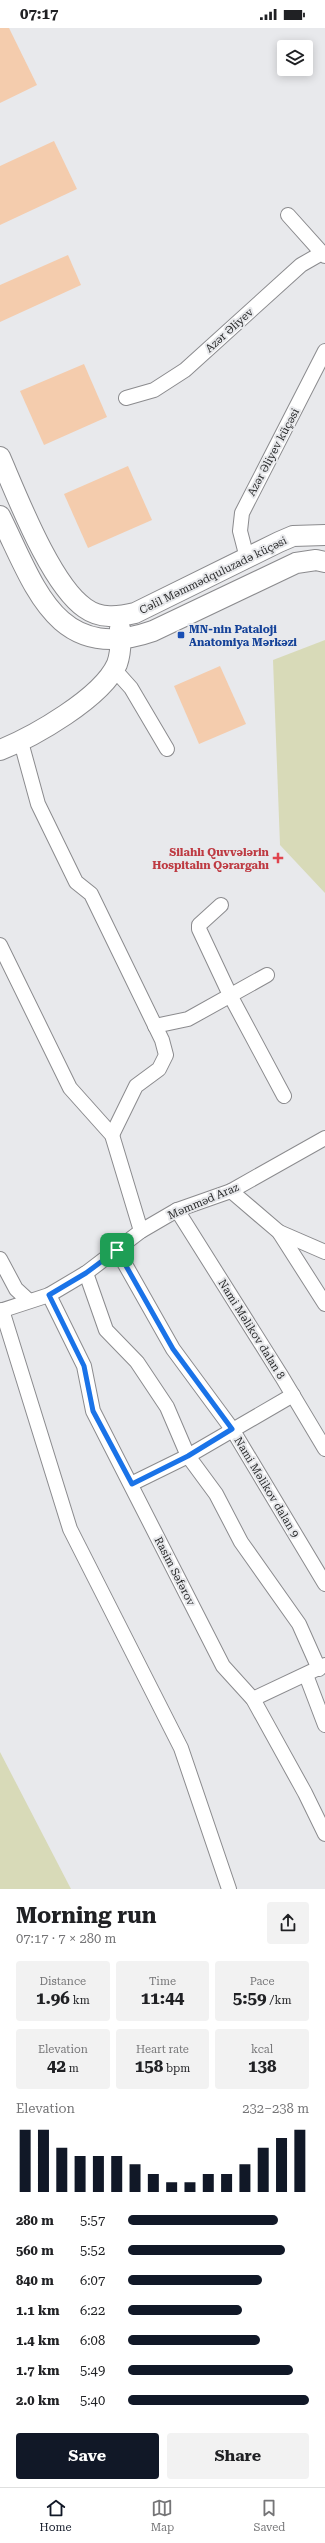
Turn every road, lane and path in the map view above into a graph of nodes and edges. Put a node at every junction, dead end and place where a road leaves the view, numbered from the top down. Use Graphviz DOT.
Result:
graph roads {
  1 [pos="288,215"];
  2 [pos="323,254"];
  3 [pos="325,351"];
  4 [pos="126,398"];
  5 [pos="0,457"];
  6 [pos="0,516"];
  7 [pos="325,535"];
  8 [pos="247,558"];
  9 [pos="325,562"];
  10 [pos="119,617"];
  11 [pos="121,640"];
  12 [pos="114,669"];
  13 [pos="21,742"];
  14 [pos="167,749"];
  15 [pos="0,750"];
  16 [pos="221,905"];
  17 [pos="0,945"];
  18 [pos="267,975"];
  19 [pos="230,995"];
  20 [pos="154,1026"];
  21 [pos="284,1096"];
  22 [pos="112,1135"];
  23 [pos="325,1138"];
  24 [pos="231,1190"];
  25 [pos="177,1210"];
  26 [pos="141,1231"];
  27 [pos="279,1232"];
  28 [pos="117,1250"];
  29 [pos="325,1252"];
  30 [pos="0,1259"];
  31 [pos="86,1273"];
  32 [pos="49,1295"];
  33 [pos="29,1301"];
  34 [pos="325,1304"];
  35 [pos="1,1310"];
  36 [pos="293,1395"];
  37 [pos="232,1429"];
  38 [pos="325,1449"];
  39 [pos="188,1456"];
  40 [pos="132,1484"];
  41 [pos="325,1584"];
  42 [pos="322,1667"];
  43 [pos="306,1675"];
  44 [pos="253,1699"];
  45 [pos="325,1725"];
  46 [pos="325,1834"];
  47 [pos="229,1889"];
  1 -- 2 [label="street"];
  2 -- 4 [label="street, Azər Əliyev"];
  3 -- 8 [label="street, Azər Əliyev küçəsi"];
  5 -- 10 [label="main road, Cəlil Məmmədquluzadə küçəsi"];
  6 -- 11 [label="main road"];
  7 -- 8 [label="main road, Cəlil Məmmədquluzadə küçəsi"];
  8 -- 10 [label="main road, Cəlil Məmmədquluzadə küçəsi"];
  9 -- 11 [label="main road"];
  10 -- 11 [label="main road"];
  11 -- 12 [label="main road"];
  12 -- 13 [label="main road"];
  12 -- 14 [label="street"];
  13 -- 15 [label="main road"];
  13 -- 20 [label="street"];
  16 -- 19 [label="street"];
  17 -- 22 [label="street"];
  18 -- 19 [label="street"];
  19 -- 20 [label="street"];
  19 -- 21 [label="street"];
  20 -- 22 [label="street"];
  22 -- 26 [label="street"];
  23 -- 24 [label="street, Məmməd Araz"];
  24 -- 25 [label="street, Məmməd Araz"];
  24 -- 27 [label="street"];
  25 -- 26 [label="street, Məmməd Araz"];
  25 -- 36 [label="street, Nami Məlikov dalan 8"];
  26 -- 28 [label="street, Məmməd Araz"];
  27 -- 29 [label="street"];
  27 -- 34 [label="street"];
  28 -- 31 [label="street, Məmməd Araz"];
  28 -- 37 [label="street, Nami Məlikov dalan 9"];
  30 -- 33 [label="street"];
  31 -- 32 [label="street, Məmməd Araz"];
  31 -- 39 [label="street"];
  32 -- 33 [label="street, Məmməd Araz"];
  32 -- 40 [label="street, Rasim Səfərov"];
  33 -- 35 [label="street, Məmməd Araz"];
  35 -- 47 [label="street"];
  36 -- 37 [label="street"];
  36 -- 38 [label="street, Nami Məlikov dalan 8"];
  37 -- 39 [label="street"];
  37 -- 41 [label="street, Nami Məlikov dalan 9"];
  39 -- 40 [label="street"];
  39 -- 42 [label="street"];
  40 -- 44 [label="street, Rasim Səfərov"];
  42 -- 43 [label="street"];
  43 -- 44 [label="street"];
  43 -- 45 [label="street"];
  44 -- 46 [label="street, Rasim Səfərov"];
}
